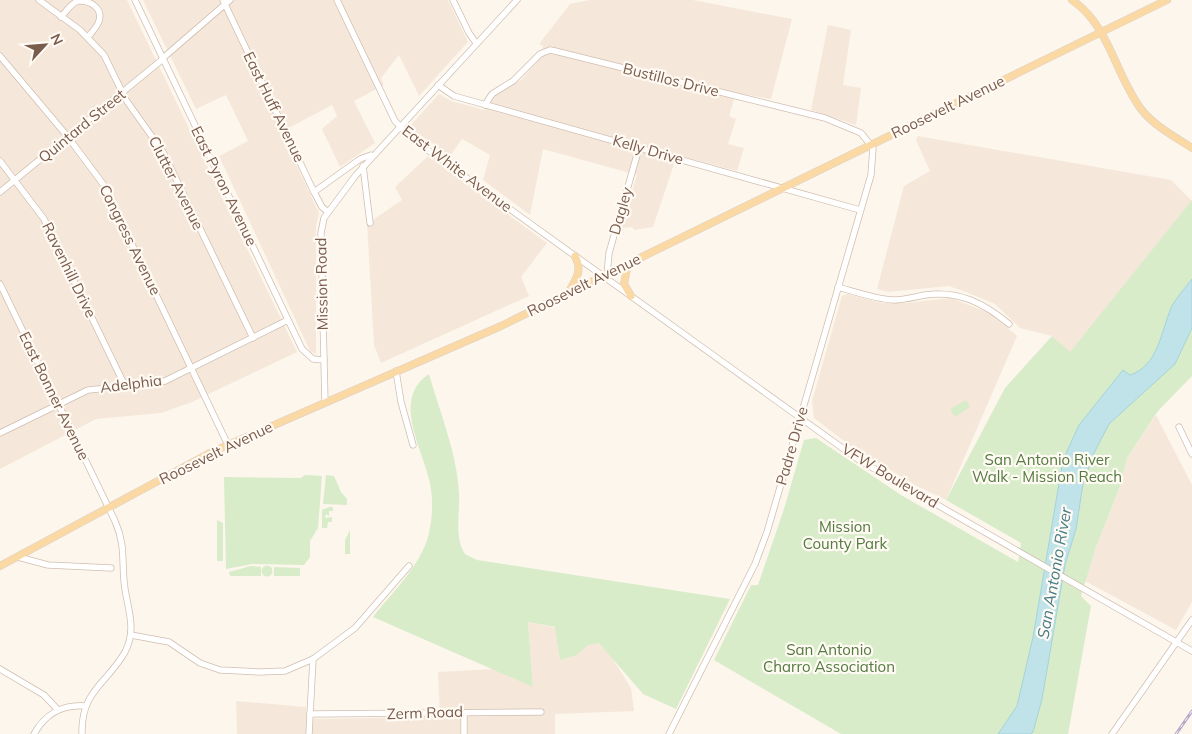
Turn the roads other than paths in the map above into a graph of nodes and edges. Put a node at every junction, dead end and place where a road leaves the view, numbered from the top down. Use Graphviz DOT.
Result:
graph roads {
  1 [pos="39,0"];
  2 [pos="135,0"];
  3 [pos="337,0"];
  4 [pos="452,0"];
  5 [pos="517,0"];
  6 [pos="1072,0"];
  7 [pos="1167,0"];
  8 [pos="226,1"];
  9 [pos="61,17"];
  10 [pos="1102,33"];
  11 [pos="88,37"];
  12 [pos="476,43"];
  13 [pos="0,56"];
  14 [pos="163,59"];
  15 [pos="438,85"];
  16 [pos="123,93"];
  17 [pos="485,105"];
  18 [pos="400,126"];
  19 [pos="68,137"];
  20 [pos="871,144"];
  21 [pos="639,148"];
  22 [pos="1192,148"];
  23 [pos="374,153"];
  24 [pos="0,161"];
  25 [pos="363,166"];
  26 [pos="15,180"];
  27 [pos="781,188"];
  28 [pos="0,192"];
  29 [pos="314,192"];
  30 [pos="860,210"];
  31 [pos="328,212"];
  32 [pos="370,223"];
  33 [pos="574,256"];
  34 [pos="628,264"];
  35 [pos="606,275"];
  36 [pos="0,284"];
  37 [pos="838,287"];
  38 [pos="568,294"];
  39 [pos="631,296"];
  40 [pos="288,320"];
  41 [pos="1009,324"];
  42 [pos="253,338"];
  43 [pos="324,360"];
  44 [pos="192,368"];
  45 [pos="396,371"];
  46 [pos="125,386"];
  47 [pos="325,402"];
  48 [pos="57,403"];
  49 [pos="800,418"];
  50 [pos="1179,426"];
  51 [pos="0,433"];
  52 [pos="228,445"];
  53 [pos="413,445"];
  54 [pos="1192,454"];
  55 [pos="108,508"];
  56 [pos="18,557"];
  57 [pos="0,566"];
  58 [pos="409,566"];
  59 [pos="111,568"];
  60 [pos="1192,620"];
  61 [pos="131,635"];
  62 [pos="1177,642"];
  63 [pos="1192,650"];
  64 [pos="313,659"];
  65 [pos="0,669"];
  66 [pos="86,706"];
  67 [pos="58,710"];
  68 [pos="541,712"];
  69 [pos="464,713"];
  70 [pos="310,714"];
  71 [pos="34,734"];
  72 [pos="82,734"];
  73 [pos="309,734"];
  74 [pos="464,734"];
  75 [pos="669,734"];
  76 [pos="1112,734"];
  1 -- 9 [label="street, Clutter Avenue"];
  2 -- 14 [label="street, East Pyron Avenue"];
  3 -- 18 [label="street, East White Avenue"];
  4 -- 12 [label="street"];
  5 -- 12 [label="street, Mission Road"];
  6 -- 10 [label="main road"];
  7 -- 10 [label="main road, Roosevelt Avenue"];
  8 -- 14 [label="street, Quintard Street"];
  8 -- 29 [label="street, East Huff Avenue"];
  9 -- 11 [label="street, Clutter Avenue"];
  9 -- 11 [label="street"];
  10 -- 20 [label="main road, Roosevelt Avenue"];
  10 -- 22 [label="main road"];
  11 -- 16 [label="street, Clutter Avenue"];
  12 -- 15 [label="street, Mission Road"];
  13 -- 19 [label="street, Congress Avenue"];
  14 -- 16 [label="street, Quintard Street"];
  14 -- 40 [label="street, East Pyron Avenue"];
  15 -- 17 [label="street, Kelly Drive"];
  15 -- 18 [label="street, Mission Road"];
  16 -- 19 [label="street, Quintard Street"];
  16 -- 42 [label="street, Clutter Avenue"];
  17 -- 20 [label="street, Bustillos Drive"];
  17 -- 21 [label="street, Kelly Drive"];
  18 -- 23 [label="street, Mission Road"];
  18 -- 33 [label="street, East White Avenue"];
  19 -- 26 [label="street, Quintard Street"];
  19 -- 44 [label="street, Congress Avenue"];
  20 -- 27 [label="main road, Roosevelt Avenue"];
  20 -- 30 [label="street, Padre Drive"];
  21 -- 27 [label="street, Kelly Drive"];
  21 -- 35 [label="street, Dagley"];
  23 -- 25 [label="street, Mission Road"];
  23 -- 29 [label="street, Mission Road"];
  24 -- 26 [label="street, Ravenhill Drive"];
  25 -- 31 [label="street, Mission Road"];
  25 -- 32 [label="street"];
  26 -- 28 [label="street, Quintard Street"];
  26 -- 46 [label="street, Ravenhill Drive"];
  27 -- 30 [label="street, Kelly Drive"];
  27 -- 34 [label="main road, Roosevelt Avenue"];
  29 -- 31 [label="street, East Huff Avenue"];
  30 -- 37 [label="street, Padre Drive"];
  31 -- 43 [label="street, Mission Road"];
  33 -- 35 [label="street, East White Avenue"];
  33 -- 38 [label="main road"];
  34 -- 35 [label="main road, Roosevelt Avenue"];
  34 -- 39 [label="main road"];
  35 -- 38 [label="main road, Roosevelt Avenue"];
  35 -- 39 [label="street, VFW Boulevard"];
  36 -- 48 [label="street, East Bonner Avenue"];
  37 -- 41 [label="street"];
  37 -- 49 [label="street, Padre Drive"];
  38 -- 45 [label="main road, Roosevelt Avenue"];
  39 -- 49 [label="street, VFW Boulevard"];
  40 -- 42 [label="street, Adelphia"];
  40 -- 43 [label="street, East Pyron Avenue"];
  42 -- 44 [label="street, Adelphia"];
  43 -- 47 [label="street, Mission Road"];
  44 -- 46 [label="street, Adelphia"];
  44 -- 52 [label="street, Congress Avenue"];
  45 -- 47 [label="main road, Roosevelt Avenue"];
  45 -- 53 [label="street"];
  46 -- 48 [label="street, Adelphia"];
  47 -- 52 [label="main road, Roosevelt Avenue"];
  48 -- 51 [label="street, Adelphia"];
  48 -- 55 [label="street, East Bonner Avenue"];
  49 -- 62 [label="street, VFW Boulevard"];
  49 -- 75 [label="street, Padre Drive"];
  50 -- 54 [label="street"];
  52 -- 55 [label="main road, Roosevelt Avenue"];
  55 -- 56 [label="main road, Roosevelt Avenue"];
  55 -- 61 [label="street, East Bonner Avenue"];
  56 -- 57 [label="main road, Roosevelt Avenue"];
  56 -- 59 [label="street"];
  58 -- 64 [label="street"];
  60 -- 62 [label="street"];
  61 -- 64 [label="street"];
  61 -- 66 [label="street"];
  62 -- 63 [label="street, VFW Boulevard"];
  62 -- 76 [label="street"];
  64 -- 70 [label="street"];
  65 -- 67 [label="street"];
  66 -- 67 [label="street"];
  66 -- 72 [label="street"];
  67 -- 71 [label="street"];
  68 -- 69 [label="street, Zerm Road"];
  69 -- 70 [label="street, Zerm Road"];
  69 -- 74 [label="street"];
  70 -- 73 [label="street"];
}
